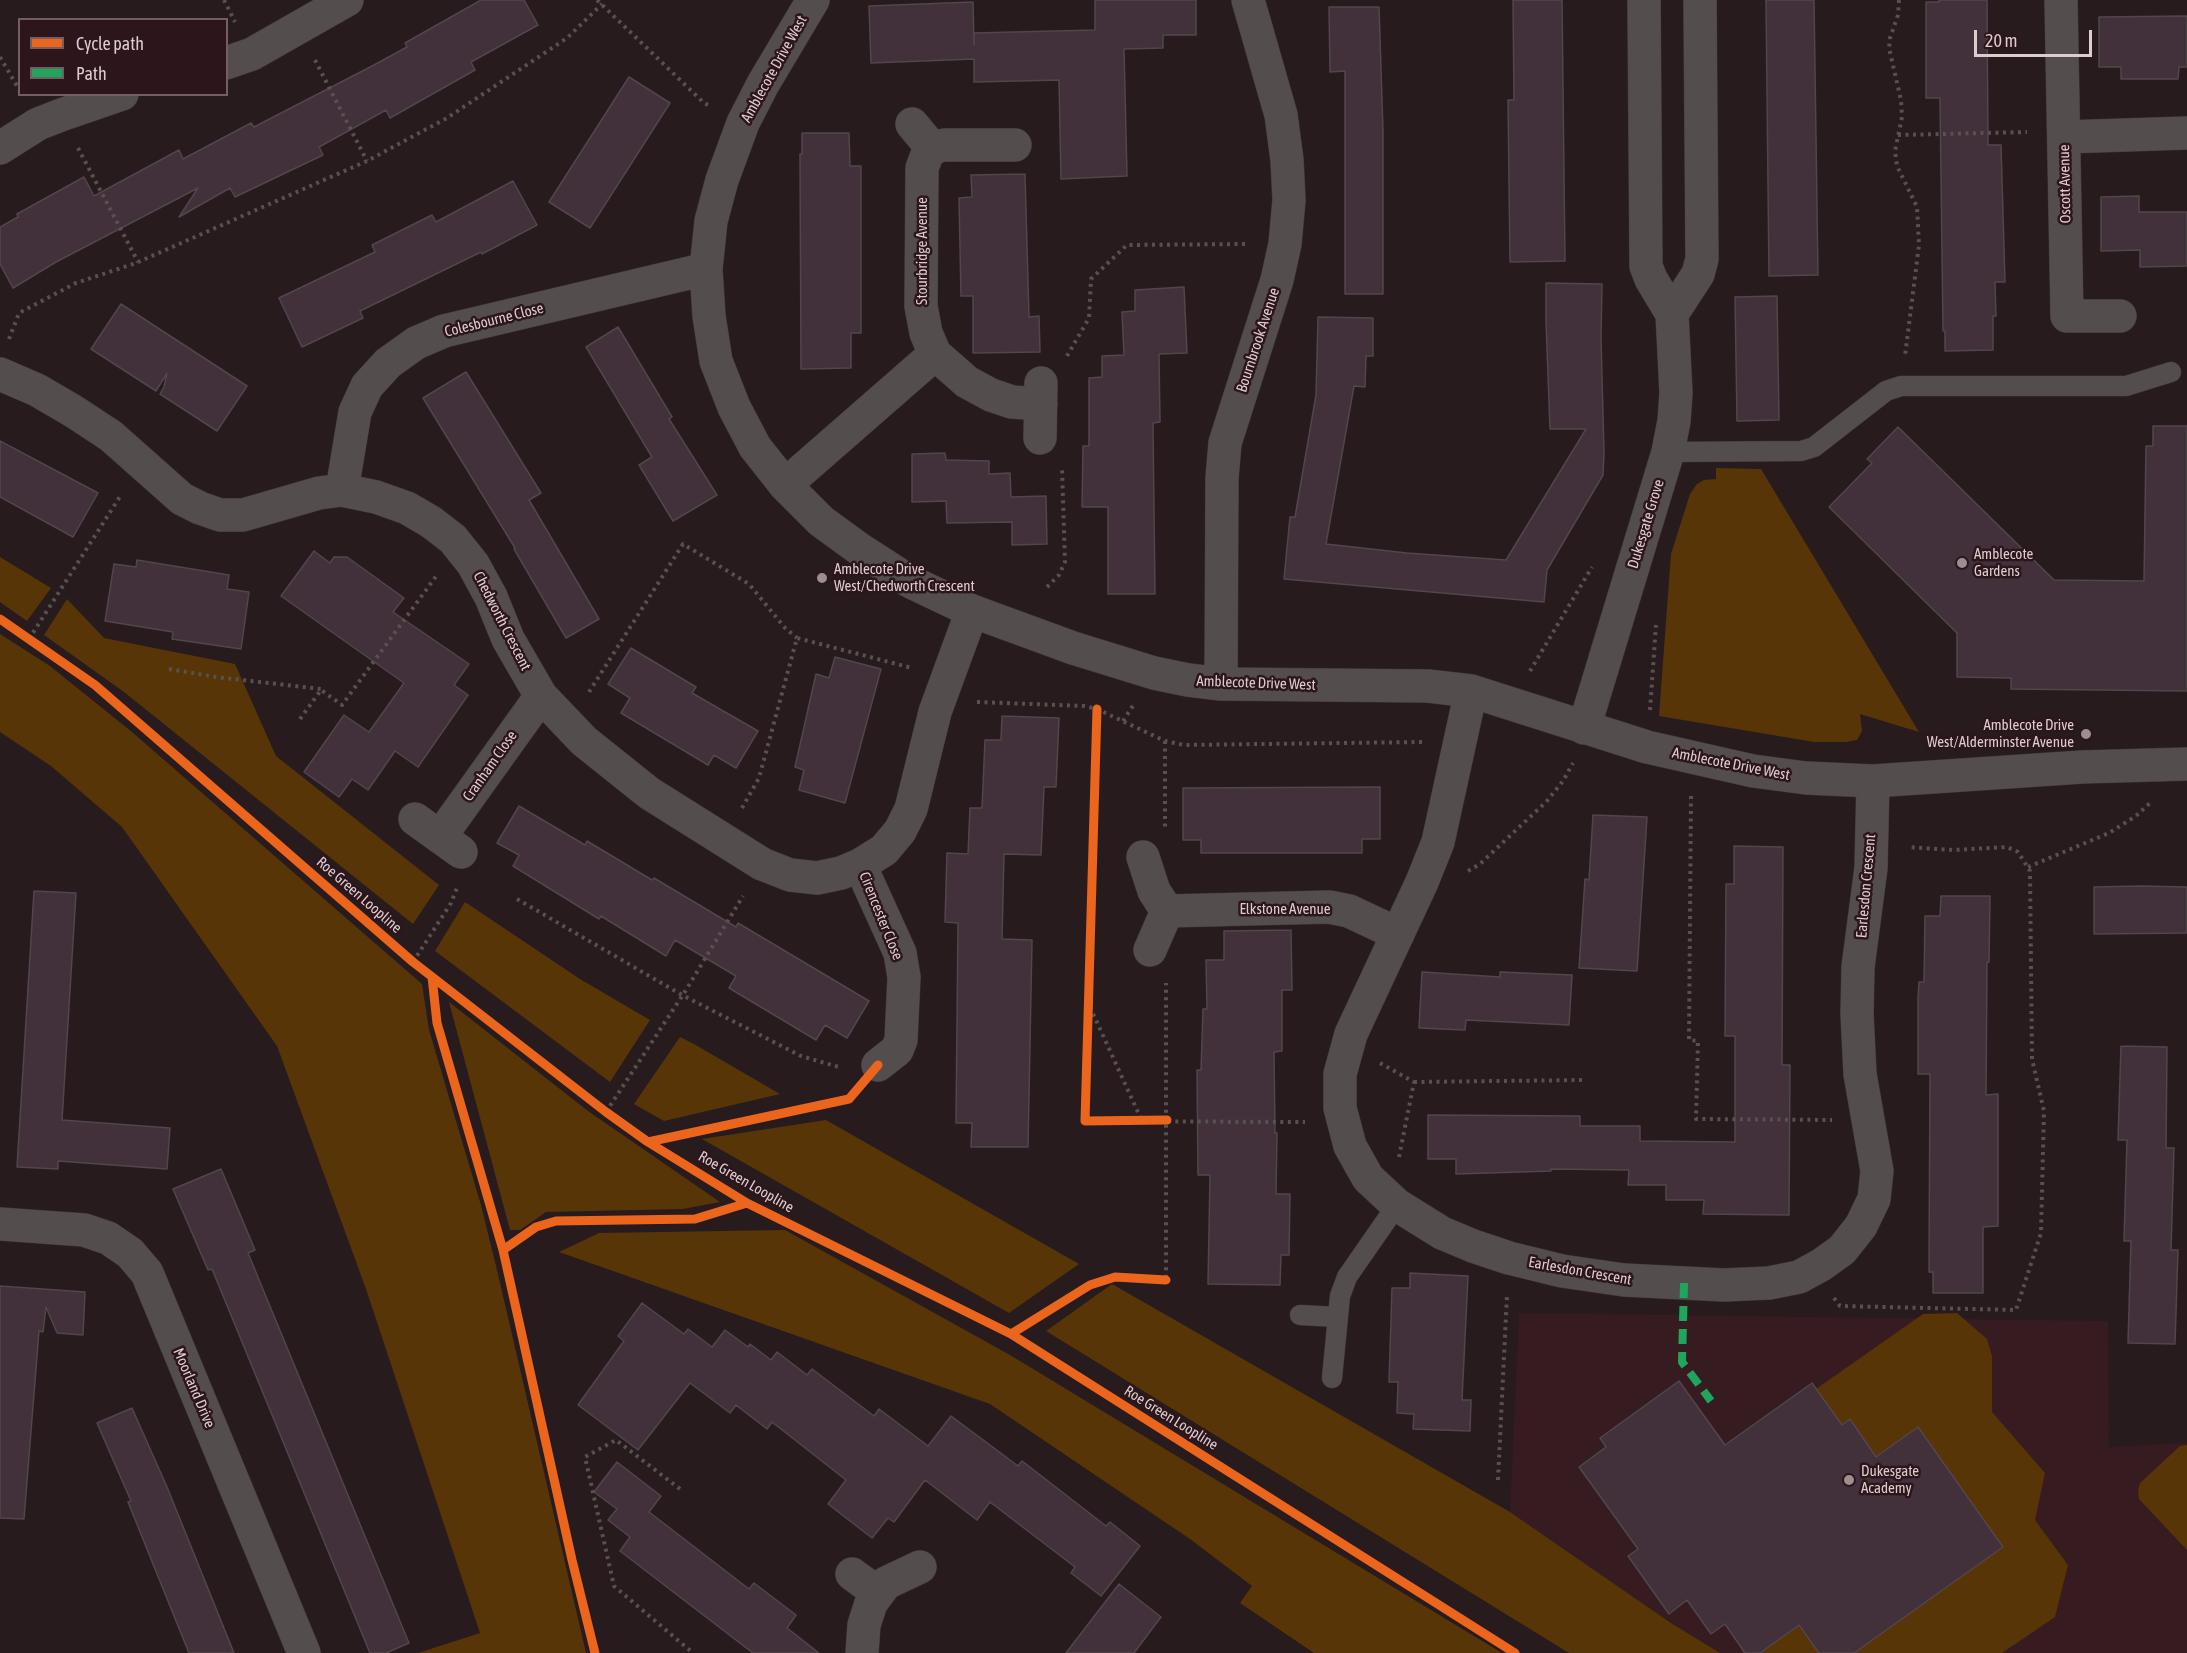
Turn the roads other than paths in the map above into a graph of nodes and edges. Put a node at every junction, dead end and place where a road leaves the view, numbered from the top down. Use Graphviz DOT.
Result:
graph roads {
  1 [pos="347,0"];
  2 [pos="813,0"];
  3 [pos="1248,0"];
  4 [pos="1644,0"];
  5 [pos="1700,0"];
  6 [pos="2061,0"];
  7 [pos="228,62"];
  8 [pos="116,96"];
  9 [pos="2187,133"];
  10 [pos="2065,134"];
  11 [pos="1015,145"];
  12 [pos="0,148"];
  13 [pos="706,269"];
  14 [pos="1672,314"];
  15 [pos="2120,316"];
  16 [pos="935,354"];
  17 [pos="2170,372"];
  18 [pos="0,374"];
  19 [pos="1040,438"];
  20 [pos="1668,452"];
  21 [pos="784,484"];
  22 [pos="342,490"];
  23 [pos="972,611"];
  24 [pos="1221,684"];
  25 [pos="1470,691"];
  26 [pos="541,696"];
  27 [pos="1586,729"];
  28 [pos="2187,764"];
  29 [pos="1873,781"];
  30 [pos="439,836"];
  31 [pos="1143,857"];
  32 [pos="860,865"];
  33 [pos="1167,911"];
  34 [pos="1398,934"];
  35 [pos="1150,950"];
  36 [pos="873,1071"];
  37 [pos="1394,1202"];
  38 [pos="0,1224"];
  39 [pos="1300,1315"];
  40 [pos="1338,1317"];
  41 [pos="1332,1378"];
  42 [pos="920,1567"];
  43 [pos="852,1574"];
  44 [pos="878,1593"];
  45 [pos="304,1653"];
  46 [pos="862,1653"];
  1 -- 7 [label="street"];
  2 -- 13 [label="street, Amblecote Drive West"];
  3 -- 24 [label="street, Bournbrook Avenue"];
  4 -- 14 [label="street, Dukesgate Grove"];
  5 -- 14 [label="street"];
  6 -- 10 [label="street, Oscott Avenue"];
  8 -- 12 [label="street"];
  9 -- 10 [label="street"];
  10 -- 15 [label="street, Oscott Avenue"];
  11 -- 16 [label="street, Stourbridge Avenue"];
  13 -- 21 [label="street, Amblecote Drive West"];
  13 -- 22 [label="street, Colesbourne Close"];
  14 -- 20 [label="street, Dukesgate Grove"];
  16 -- 19 [label="street, Stourbridge Avenue"];
  16 -- 21 [label="street"];
  17 -- 20 [label="lane"];
  18 -- 22 [label="street, Chedworth Crescent"];
  20 -- 27 [label="street, Dukesgate Grove"];
  21 -- 23 [label="street, Amblecote Drive West"];
  22 -- 26 [label="street, Chedworth Crescent"];
  23 -- 24 [label="street, Amblecote Drive West"];
  23 -- 32 [label="street, Chedworth Crescent"];
  24 -- 25 [label="street, Amblecote Drive West"];
  25 -- 27 [label="street, Amblecote Drive West"];
  25 -- 34 [label="street, Earlesdon Crescent"];
  26 -- 30 [label="street, Cranham Close"];
  26 -- 32 [label="street, Chedworth Crescent"];
  27 -- 29 [label="street, Amblecote Drive West"];
  28 -- 29 [label="street, Amblecote Drive West"];
  29 -- 37 [label="street, Earlesdon Crescent"];
  31 -- 33 [label="street"];
  32 -- 36 [label="street, Cirencester Close"];
  33 -- 34 [label="street, Elkstone Avenue"];
  33 -- 35 [label="street"];
  34 -- 37 [label="street, Earlesdon Crescent"];
  37 -- 40 [label="lane"];
  38 -- 45 [label="street, Moorland Drive"];
  39 -- 40 [label="lane"];
  40 -- 41 [label="lane"];
  42 -- 44 [label="street"];
  43 -- 44 [label="street"];
  44 -- 46 [label="street"];
}
